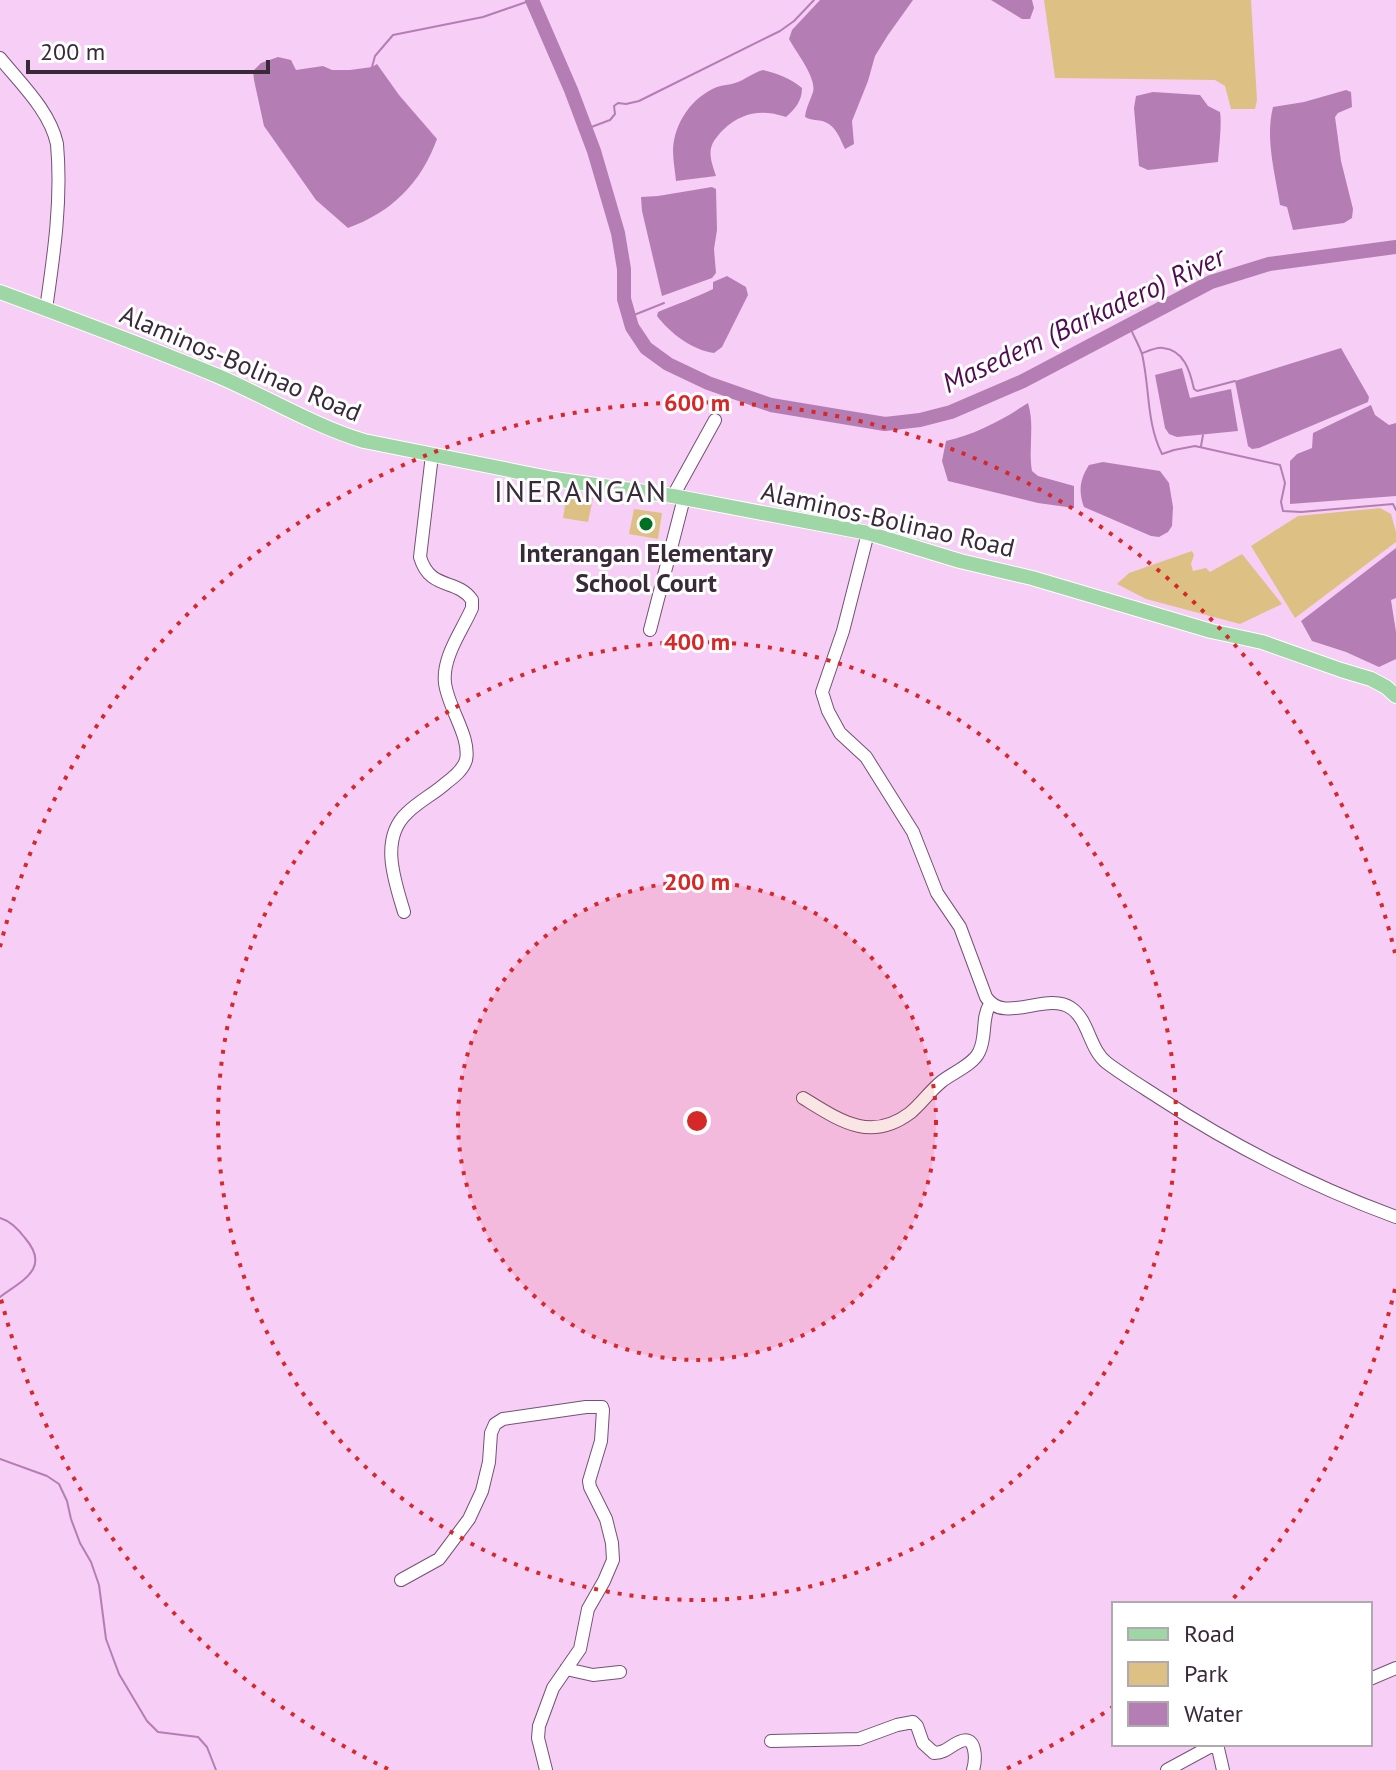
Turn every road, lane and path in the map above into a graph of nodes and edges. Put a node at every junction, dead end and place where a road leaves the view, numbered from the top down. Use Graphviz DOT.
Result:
graph roads {
  1 [pos="0,58"];
  2 [pos="0,292"];
  3 [pos="46,309"];
  4 [pos="715,420"];
  5 [pos="432,455"];
  6 [pos="678,497"];
  7 [pos="868,533"];
  8 [pos="650,630"];
  9 [pos="1396,696"];
  10 [pos="404,912"];
  11 [pos="990,1004"];
  12 [pos="803,1098"];
  13 [pos="1396,1217"];
  14 [pos="401,1580"];
  15 [pos="1396,1668"];
  16 [pos="566,1669"];
  17 [pos="620,1672"];
  18 [pos="1372,1678"];
  19 [pos="771,1741"];
  20 [pos="1212,1746"];
  21 [pos="1217,1746"];
  22 [pos="546,1770"];
  23 [pos="973,1770"];
  24 [pos="1167,1770"];
  25 [pos="1223,1770"];
  1 -- 3 [label="street"];
  2 -- 3 [label="main road, Alaminos-Bolinao Road"];
  3 -- 5 [label="main road, Alaminos-Bolinao Road"];
  4 -- 6 [label="street"];
  5 -- 6 [label="main road, Alaminos-Bolinao Road"];
  5 -- 10 [label="street"];
  6 -- 7 [label="main road, Alaminos-Bolinao Road"];
  6 -- 8 [label="street"];
  7 -- 9 [label="main road, Alaminos-Bolinao Road"];
  7 -- 11 [label="street"];
  11 -- 12 [label="street"];
  11 -- 13 [label="street"];
  14 -- 16 [label="street"];
  15 -- 18 [label="street"];
  16 -- 17 [label="street"];
  16 -- 22 [label="street"];
  19 -- 23 [label="street"];
  20 -- 24 [label="street"];
  21 -- 25 [label="street"];
}
